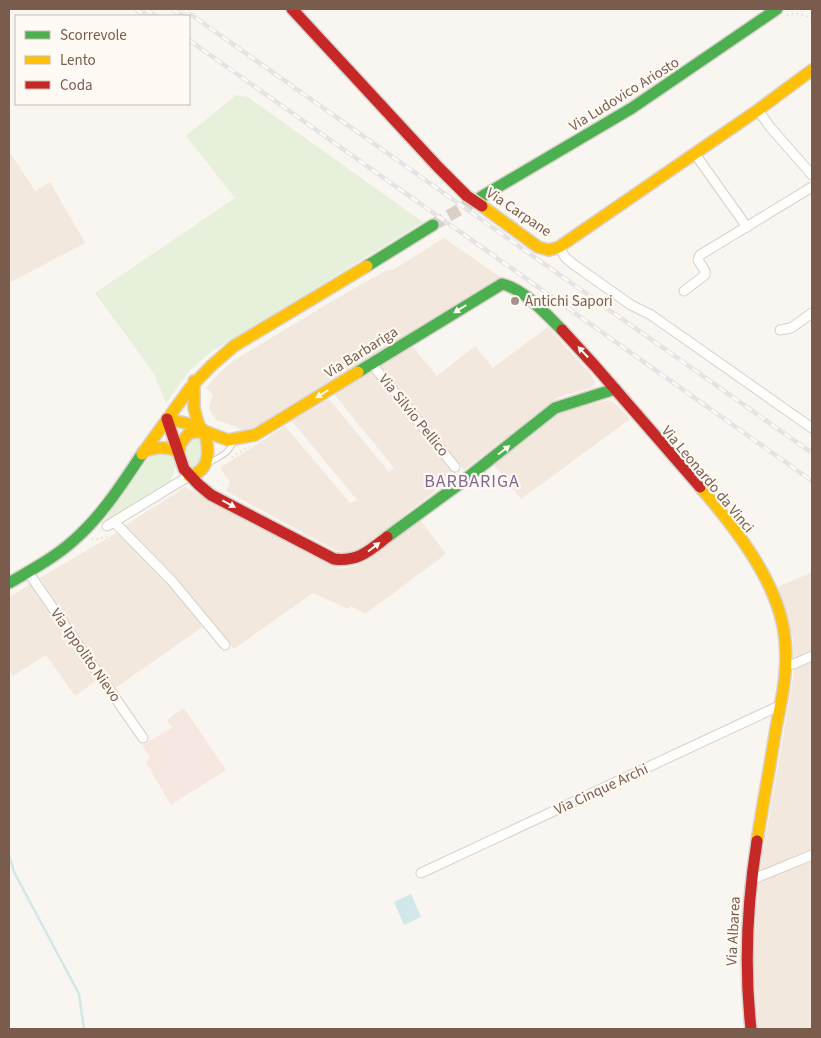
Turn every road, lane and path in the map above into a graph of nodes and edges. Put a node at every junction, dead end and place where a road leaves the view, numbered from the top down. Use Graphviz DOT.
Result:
graph roads {
  1 [pos="292,9"];
  2 [pos="778,9"];
  3 [pos="812,70"];
  4 [pos="758,110"];
  5 [pos="695,154"];
  6 [pos="812,175"];
  7 [pos="812,187"];
  8 [pos="483,202"];
  9 [pos="433,226"];
  10 [pos="747,227"];
  11 [pos="559,247"];
  12 [pos="502,284"];
  13 [pos="684,291"];
  14 [pos="812,313"];
  15 [pos="780,330"];
  16 [pos="372,363"];
  17 [pos="194,381"];
  18 [pos="615,389"];
  19 [pos="167,419"];
  20 [pos="201,428"];
  21 [pos="812,428"];
  22 [pos="234,440"];
  23 [pos="250,446"];
  24 [pos="143,452"];
  25 [pos="179,452"];
  26 [pos="226,461"];
  27 [pos="205,465"];
  28 [pos="456,467"];
  29 [pos="189,476"];
  30 [pos="111,524"];
  31 [pos="90,537"];
  32 [pos="28,572"];
  33 [pos="9,583"];
  34 [pos="225,645"];
  35 [pos="812,656"];
  36 [pos="787,664"];
  37 [pos="781,705"];
  38 [pos="143,738"];
  39 [pos="758,834"];
  40 [pos="812,855"];
  41 [pos="421,873"];
  42 [pos="751,880"];
  43 [pos="751,1029"];
  1 -- 8 [label="street, Via Carpane, bridge"];
  2 -- 8 [label="street, Via Ludovico Ariosto"];
  3 -- 4 [label="street"];
  4 -- 5 [label="street"];
  4 -- 6 [label="street"];
  5 -- 10 [label="street"];
  5 -- 11 [label="street"];
  7 -- 10 [label="street"];
  8 -- 11 [label="street, Via Carpane"];
  9 -- 17 [label="street"];
  10 -- 13 [label="street"];
  11 -- 21 [label="street, Via Carpane"];
  12 -- 16 [label="street, Via Barbariga, one-way"];
  18 -- 12 [label="street, Via Leonardo da Vinci, one-way"];
  14 -- 15 [label="street"];
  16 -- 22 [label="street, Via Barbariga, one-way"];
  16 -- 28 [label="street, Via Silvio Pellico"];
  17 -- 19 [label="street"];
  17 -- 20 [label="street"];
  29 -- 18 [label="street, one-way"];
  18 -- 36 [label="street, Via Leonardo da Vinci"];
  19 -- 20 [label="street, Via Barbariga"];
  19 -- 24 [label="street"];
  19 -- 25 [label="street"];
  20 -- 22 [label="street, Via Barbariga"];
  20 -- 25 [label="street"];
  20 -- 27 [label="street"];
  22 -- 27 [label="lane"];
  23 -- 26 [label="path"];
  24 -- 25 [label="street"];
  24 -- 32 [label="street"];
  25 -- 29 [label="street"];
  27 -- 29 [label="street"];
  29 -- 30 [label="street"];
  30 -- 31 [label="path"];
  30 -- 34 [label="street"];
  32 -- 33 [label="street"];
  32 -- 38 [label="street, Via Ippolito Nievo"];
  35 -- 36 [label="street"];
  36 -- 37 [label="street, Via Leonardo da Vinci"];
  37 -- 39 [label="street, Via Leonardo da Vinci"];
  37 -- 41 [label="street, Via Cinque Archi"];
  39 -- 42 [label="street, Via Albarea"];
  40 -- 42 [label="street"];
  42 -- 43 [label="street, Via Albarea"];
}
